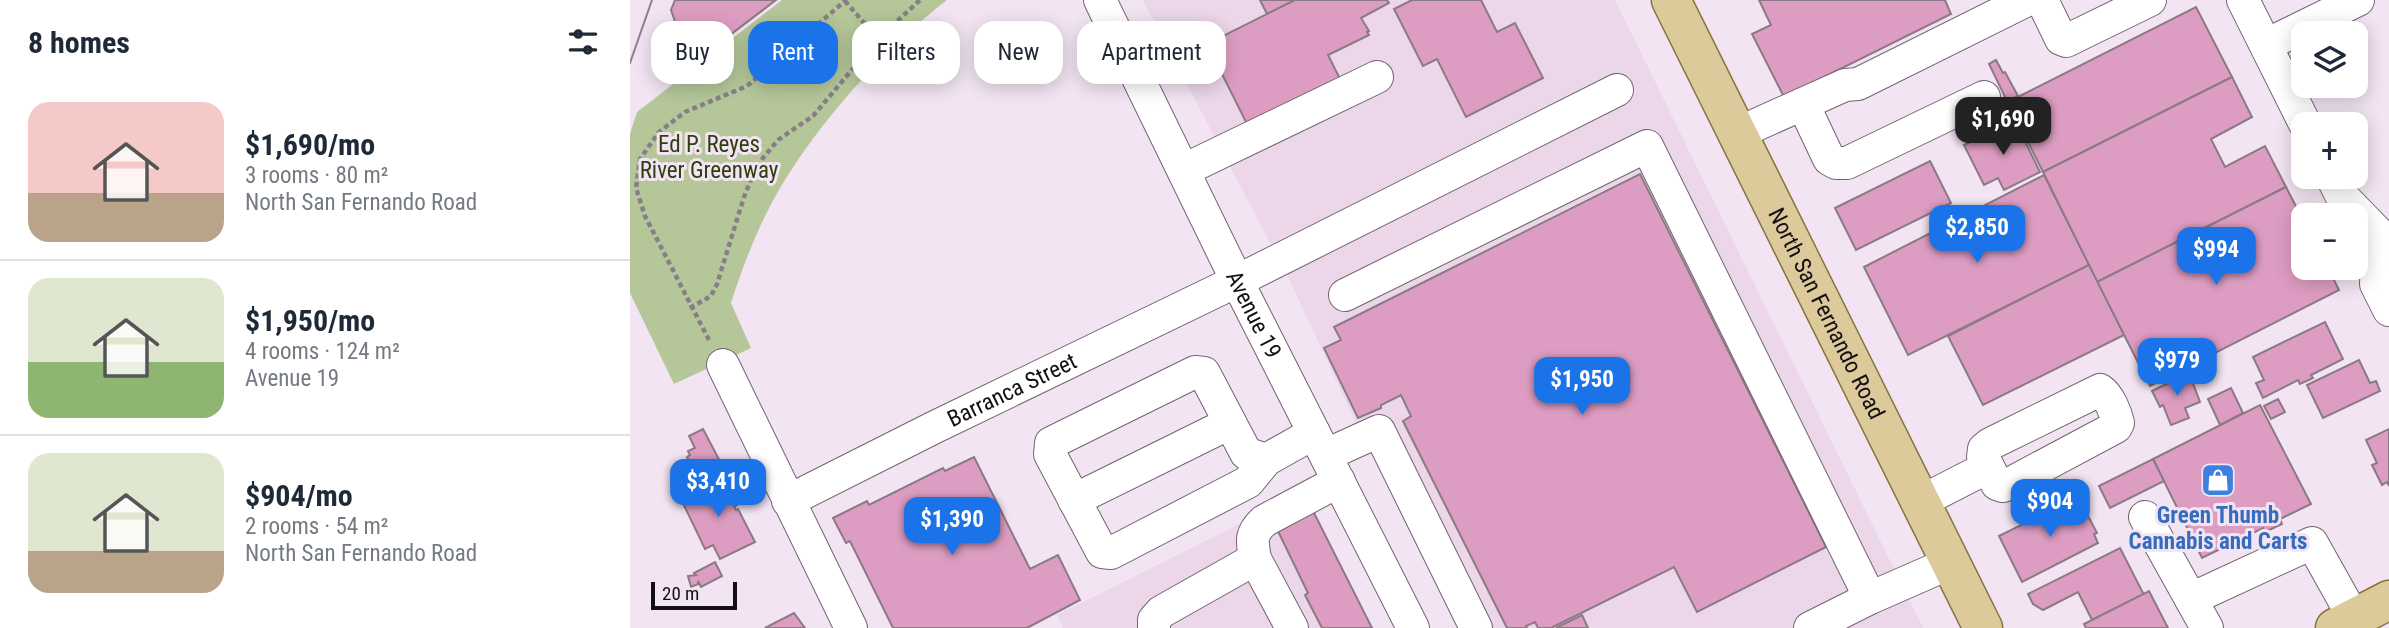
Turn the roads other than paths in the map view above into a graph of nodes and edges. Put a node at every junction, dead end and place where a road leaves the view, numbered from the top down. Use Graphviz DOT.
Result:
graph roads {
  1 [pos="1100,0"];
  2 [pos="1671,0"];
  3 [pos="2027,0"];
  4 [pos="2042,0"];
  5 [pos="2150,0"];
  6 [pos="2243,0"];
  7 [pos="2358,0"];
  8 [pos="2266,45"];
  9 [pos="1377,77"];
  10 [pos="1617,90"];
  11 [pos="1984,97"];
  12 [pos="1803,104"];
  13 [pos="2299,112"];
  14 [pos="1738,134"];
  15 [pos="1184,170"];
  16 [pos="2338,189"];
  17 [pos="1237,281"];
  18 [pos="1345,295"];
  19 [pos="2389,310"];
  20 [pos="723,365"];
  21 [pos="1230,423"];
  22 [pos="1326,456"];
  23 [pos="1988,467"];
  24 [pos="1257,471"];
  25 [pos="1074,500"];
  26 [pos="788,501"];
  27 [pos="1920,502"];
  28 [pos="2145,517"];
  29 [pos="1255,559"];
  30 [pos="1950,563"];
  31 [pos="1870,598"];
  32 [pos="2191,599"];
  33 [pos="2389,600"];
  34 [pos="2345,623"];
  35 [pos="851,628"];
  36 [pos="1154,628"];
  37 [pos="1292,628"];
  38 [pos="1413,628"];
  39 [pos="1476,628"];
  40 [pos="1810,628"];
  41 [pos="1983,628"];
  42 [pos="2207,628"];
  1 -- 15 [label="street, Avenue 19"];
  2 -- 14 [label="main road, North San Fernando Road"];
  3 -- 12 [label="street"];
  4 -- 5 [label="street"];
  6 -- 8 [label="street"];
  7 -- 8 [label="street"];
  8 -- 13 [label="street"];
  9 -- 15 [label="street"];
  10 -- 17 [label="street, Barranca Street"];
  11 -- 12 [label="street"];
  12 -- 14 [label="street"];
  14 -- 27 [label="main road, North San Fernando Road"];
  15 -- 17 [label="street, Avenue 19"];
  16 -- 19 [label="street"];
  17 -- 22 [label="street, Avenue 19"];
  17 -- 26 [label="street, Barranca Street"];
  18 -- 31 [label="street"];
  20 -- 26 [label="street"];
  21 -- 24 [label="street"];
  21 -- 25 [label="street"];
  21 -- 25 [label="street"];
  22 -- 24 [label="street"];
  22 -- 29 [label="street"];
  22 -- 38 [label="street, Avenue 19"];
  22 -- 39 [label="street"];
  23 -- 27 [label="street"];
  24 -- 25 [label="street"];
  26 -- 35 [label="street"];
  27 -- 30 [label="main road, North San Fernando Road"];
  28 -- 32 [label="street"];
  29 -- 36 [label="street"];
  29 -- 37 [label="street"];
  30 -- 31 [label="street"];
  30 -- 41 [label="main road, North San Fernando Road"];
  31 -- 40 [label="street"];
  32 -- 34 [label="street"];
  32 -- 42 [label="street"];
  33 -- 34 [label="main road"];
}
